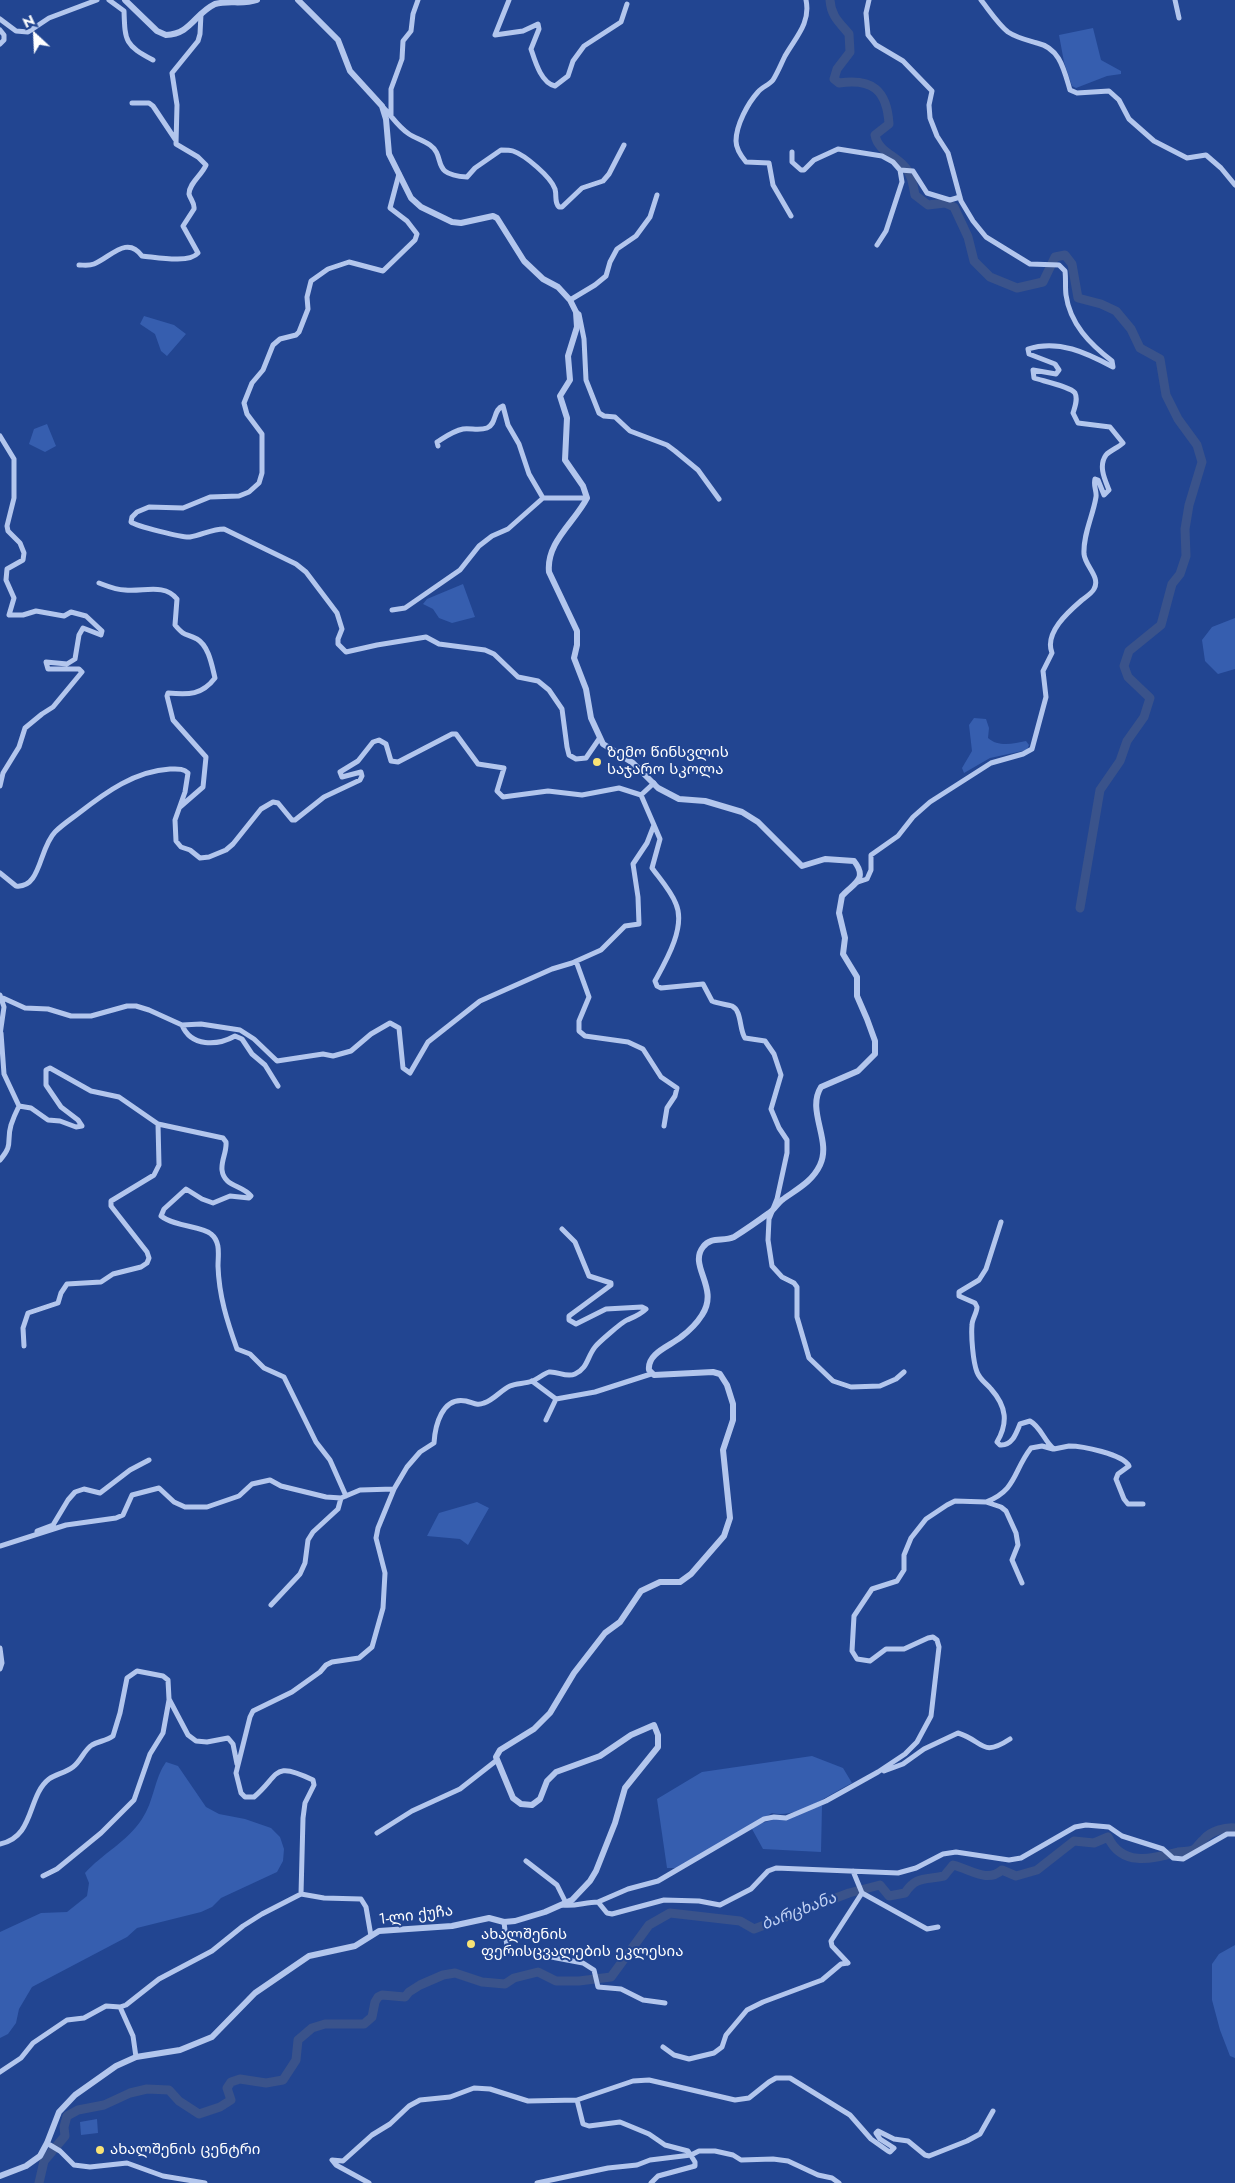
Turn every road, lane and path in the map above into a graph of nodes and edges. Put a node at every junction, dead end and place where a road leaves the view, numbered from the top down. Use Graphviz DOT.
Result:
graph roads {
  1 [pos="97,0"];
  2 [pos="109,0"];
  3 [pos="125,0"];
  4 [pos="257,0"];
  5 [pos="298,0"];
  6 [pos="418,0"];
  7 [pos="509,0"];
  8 [pos="806,0"];
  9 [pos="869,0"];
  10 [pos="980,0"];
  11 [pos="1175,0"];
  12 [pos="627,4"];
  13 [pos="201,14"];
  14 [pos="1179,18"];
  15 [pos="0,19"];
  16 [pos="0,30"];
  17 [pos="0,44"];
  18 [pos="152,60"];
  19 [pos="132,103"];
  20 [pos="382,106"];
  21 [pos="392,115"];
  22 [pos="175,138"];
  23 [pos="624,145"];
  24 [pos="792,152"];
  25 [pos="900,170"];
  26 [pos="400,174"];
  27 [pos="1235,185"];
  28 [pos="657,195"];
  29 [pos="960,197"];
  30 [pos="791,216"];
  31 [pos="877,245"];
  32 [pos="79,265"];
  33 [pos="570,300"];
  34 [pos="576,312"];
  35 [pos="0,436"];
  36 [pos="438,446"];
  37 [pos="543,498"];
  38 [pos="587,498"];
  39 [pos="719,499"];
  40 [pos="98,583"];
  41 [pos="392,610"];
  42 [pos="599,739"];
  43 [pos="654,783"];
  44 [pos="0,786"];
  45 [pos="641,794"];
  46 [pos="180,807"];
  47 [pos="654,825"];
  48 [pos="0,873"];
  49 [pos="858,882"];
  50 [pos="576,961"];
  51 [pos="1,997"];
  52 [pos="182,1025"];
  53 [pos="0,1034"];
  54 [pos="278,1086"];
  55 [pos="19,1106"];
  56 [pos="158,1124"];
  57 [pos="664,1126"];
  58 [pos="0,1160"];
  59 [pos="770,1213"];
  60 [pos="1001,1222"];
  61 [pos="562,1229"];
  62 [pos="24,1346"];
  63 [pos="904,1372"];
  64 [pos="651,1374"];
  65 [pos="532,1381"];
  66 [pos="556,1398"];
  67 [pos="546,1420"];
  68 [pos="1054,1449"];
  69 [pos="149,1460"];
  70 [pos="394,1489"];
  71 [pos="344,1497"];
  72 [pos="986,1502"];
  73 [pos="1143,1504"];
  74 [pos="37,1534"];
  75 [pos="0,1546"];
  76 [pos="1022,1584"];
  77 [pos="271,1605"];
  78 [pos="0,1648"];
  79 [pos="0,1669"];
  80 [pos="169,1699"];
  81 [pos="1010,1739"];
  82 [pos="497,1760"];
  83 [pos="238,1767"];
  84 [pos="878,1772"];
  85 [pos="377,1833"];
  86 [pos="1235,1834"];
  87 [pos="0,1844"];
  88 [pos="526,1861"];
  89 [pos="854,1871"];
  90 [pos="43,1876"];
  91 [pos="861,1890"];
  92 [pos="301,1894"];
  93 [pos="598,1902"];
  94 [pos="564,1904"];
  95 [pos="504,1922"];
  96 [pos="938,1927"];
  97 [pos="371,1936"];
  98 [pos="665,2003"];
  99 [pos="120,2007"];
  100 [pos="663,2047"];
  101 [pos="136,2057"];
  102 [pos="0,2072"];
  103 [pos="576,2100"];
  104 [pos="993,2111"];
  105 [pos="49,2144"];
  106 [pos="691,2155"];
  107 [pos="0,2176"];
  108 [pos="205,2183"];
  109 [pos="369,2183"];
  110 [pos="537,2183"];
  111 [pos="651,2183"];
  112 [pos="839,2183"];
  1 -- 15 [label="street"];
  2 -- 18 [label="street"];
  3 -- 13 [label="street"];
  4 -- 13 [label="street"];
  5 -- 20 [label="street"];
  6 -- 21 [label="street"];
  7 -- 12 [label="street"];
  8 -- 30 [label="street"];
  9 -- 29 [label="street"];
  10 -- 27 [label="street"];
  11 -- 14 [label="street"];
  13 -- 22 [label="street"];
  16 -- 17 [label="street"];
  19 -- 22 [label="street"];
  20 -- 21 [label="street"];
  20 -- 26 [label="street"];
  21 -- 23 [label="street"];
  22 -- 32 [label="street"];
  24 -- 25 [label="street"];
  25 -- 29 [label="street"];
  25 -- 31 [label="street"];
  26 -- 33 [label="street"];
  26 -- 42 [label="street"];
  28 -- 33 [label="street"];
  29 -- 49 [label="street"];
  33 -- 34 [label="street"];
  34 -- 38 [label="street"];
  34 -- 39 [label="street"];
  35 -- 44 [label="street"];
  36 -- 37 [label="street"];
  37 -- 38 [label="street"];
  37 -- 41 [label="street"];
  38 -- 42 [label="street"];
  40 -- 46 [label="street"];
  42 -- 43 [label="street"];
  43 -- 45 [label="street"];
  43 -- 49 [label="street"];
  45 -- 46 [label="street"];
  45 -- 47 [label="street"];
  46 -- 48 [label="street"];
  47 -- 50 [label="street"];
  47 -- 59 [label="street"];
  49 -- 59 [label="street"];
  50 -- 52 [label="street"];
  50 -- 57 [label="street"];
  51 -- 52 [label="street"];
  51 -- 53 [label="street"];
  52 -- 54 [label="street"];
  53 -- 55 [label="street"];
  55 -- 56 [label="street"];
  55 -- 58 [label="street"];
  56 -- 62 [label="street"];
  56 -- 71 [label="street"];
  59 -- 63 [label="street"];
  59 -- 64 [label="street"];
  60 -- 68 [label="street"];
  61 -- 65 [label="street"];
  64 -- 66 [label="street"];
  64 -- 82 [label="street"];
  65 -- 66 [label="street"];
  65 -- 70 [label="street"];
  66 -- 67 [label="street"];
  68 -- 72 [label="street"];
  68 -- 73 [label="street"];
  69 -- 74 [label="street"];
  70 -- 71 [label="street"];
  70 -- 83 [label="street"];
  71 -- 74 [label="street"];
  71 -- 77 [label="street"];
  72 -- 76 [label="street"];
  72 -- 84 [label="street"];
  74 -- 75 [label="street"];
  78 -- 79 [label="street"];
  80 -- 83 [label="street"];
  80 -- 87 [label="street"];
  80 -- 90 [label="street"];
  81 -- 84 [label="street"];
  82 -- 85 [label="street"];
  82 -- 94 [label="street"];
  83 -- 92 [label="street"];
  84 -- 93 [label="street"];
  86 -- 89 [label="street"];
  88 -- 94 [label="street"];
  89 -- 91 [label="street"];
  89 -- 93 [label="street"];
  91 -- 96 [label="street"];
  91 -- 100 [label="street"];
  92 -- 97 [label="street"];
  92 -- 99 [label="street"];
  93 -- 94 [label="street"];
  94 -- 95 [label="street, 1-ლი ქუჩა"];
  95 -- 97 [label="street, 1-ლი ქუჩა"];
  95 -- 98 [label="street"];
  97 -- 101 [label="street, 1-ლი ქუჩა"];
  99 -- 101 [label="street"];
  99 -- 102 [label="street"];
  101 -- 105 [label="street, 1-ლი ქუჩა"];
  103 -- 104 [label="street"];
  103 -- 106 [label="street"];
  103 -- 109 [label="street"];
  105 -- 107 [label="street, 1-ლი ქუჩა"];
  105 -- 108 [label="street"];
  106 -- 110 [label="street"];
  106 -- 111 [label="street"];
  106 -- 112 [label="street"];
}
